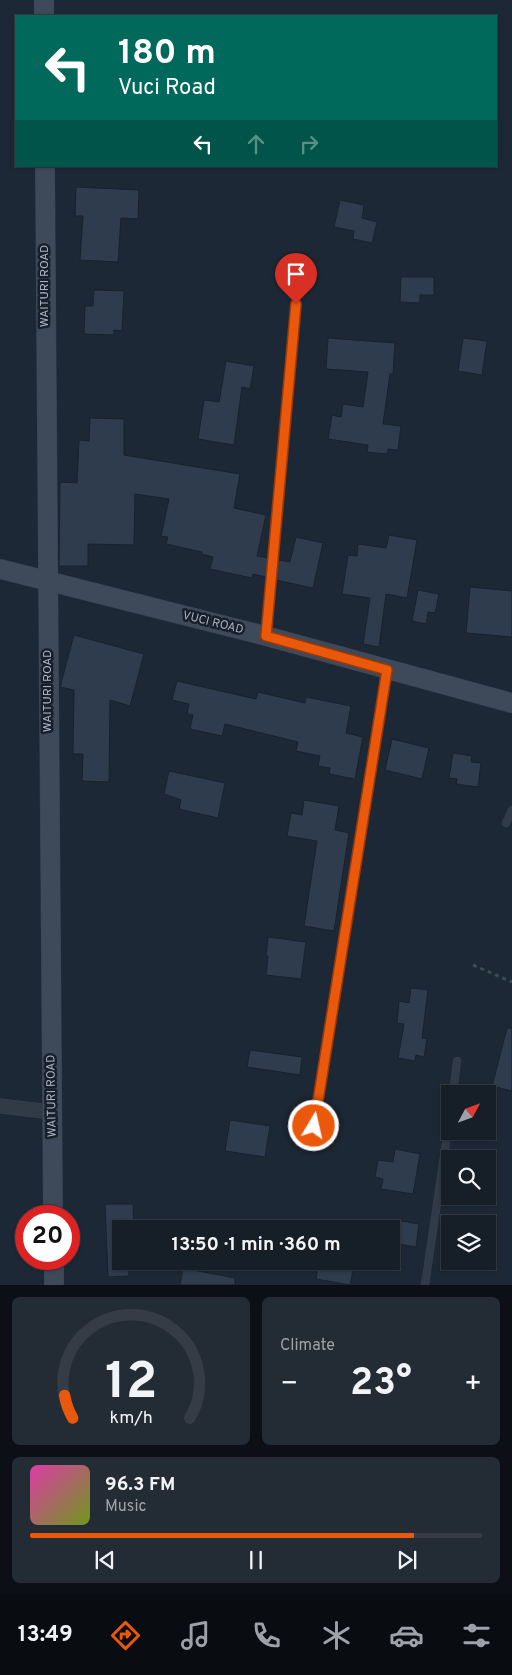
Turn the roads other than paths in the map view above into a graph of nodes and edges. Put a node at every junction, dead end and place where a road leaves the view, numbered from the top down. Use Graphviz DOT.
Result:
graph roads {
  1 [pos="44,0"];
  2 [pos="44,15"];
  3 [pos="45,167"];
  4 [pos="296,304"];
  5 [pos="0,569"];
  6 [pos="47,581"];
  7 [pos="266,636"];
  8 [pos="387,670"];
  9 [pos="512,702"];
  10 [pos="512,810"];
  11 [pos="506,824"];
  12 [pos="457,1062"];
  13 [pos="454,1085"];
  14 [pos="0,1106"];
  15 [pos="52,1112"];
  16 [pos="314,1126"];
  17 [pos="446,1140"];
  18 [pos="53,1205"];
  19 [pos="54,1270"];
  20 [pos="54,1285"];
  21 [pos="425,1285"];
  1 -- 2 [label="main road"];
  3 -- 6 [label="main road, WAITURI ROAD"];
  4 -- 7 [label="lane"];
  5 -- 6 [label="main road, VUCI ROAD"];
  6 -- 7 [label="main road, VUCI ROAD"];
  6 -- 15 [label="main road, WAITURI ROAD"];
  7 -- 8 [label="main road, VUCI ROAD"];
  8 -- 9 [label="main road, VUCI ROAD"];
  8 -- 16 [label="lane"];
  10 -- 11 [label="lane"];
  12 -- 13 [label="lane"];
  14 -- 15 [label="street"];
  15 -- 18 [label="main road, WAITURI ROAD"];
  17 -- 21 [label="lane"];
  19 -- 20 [label="main road"];
}
